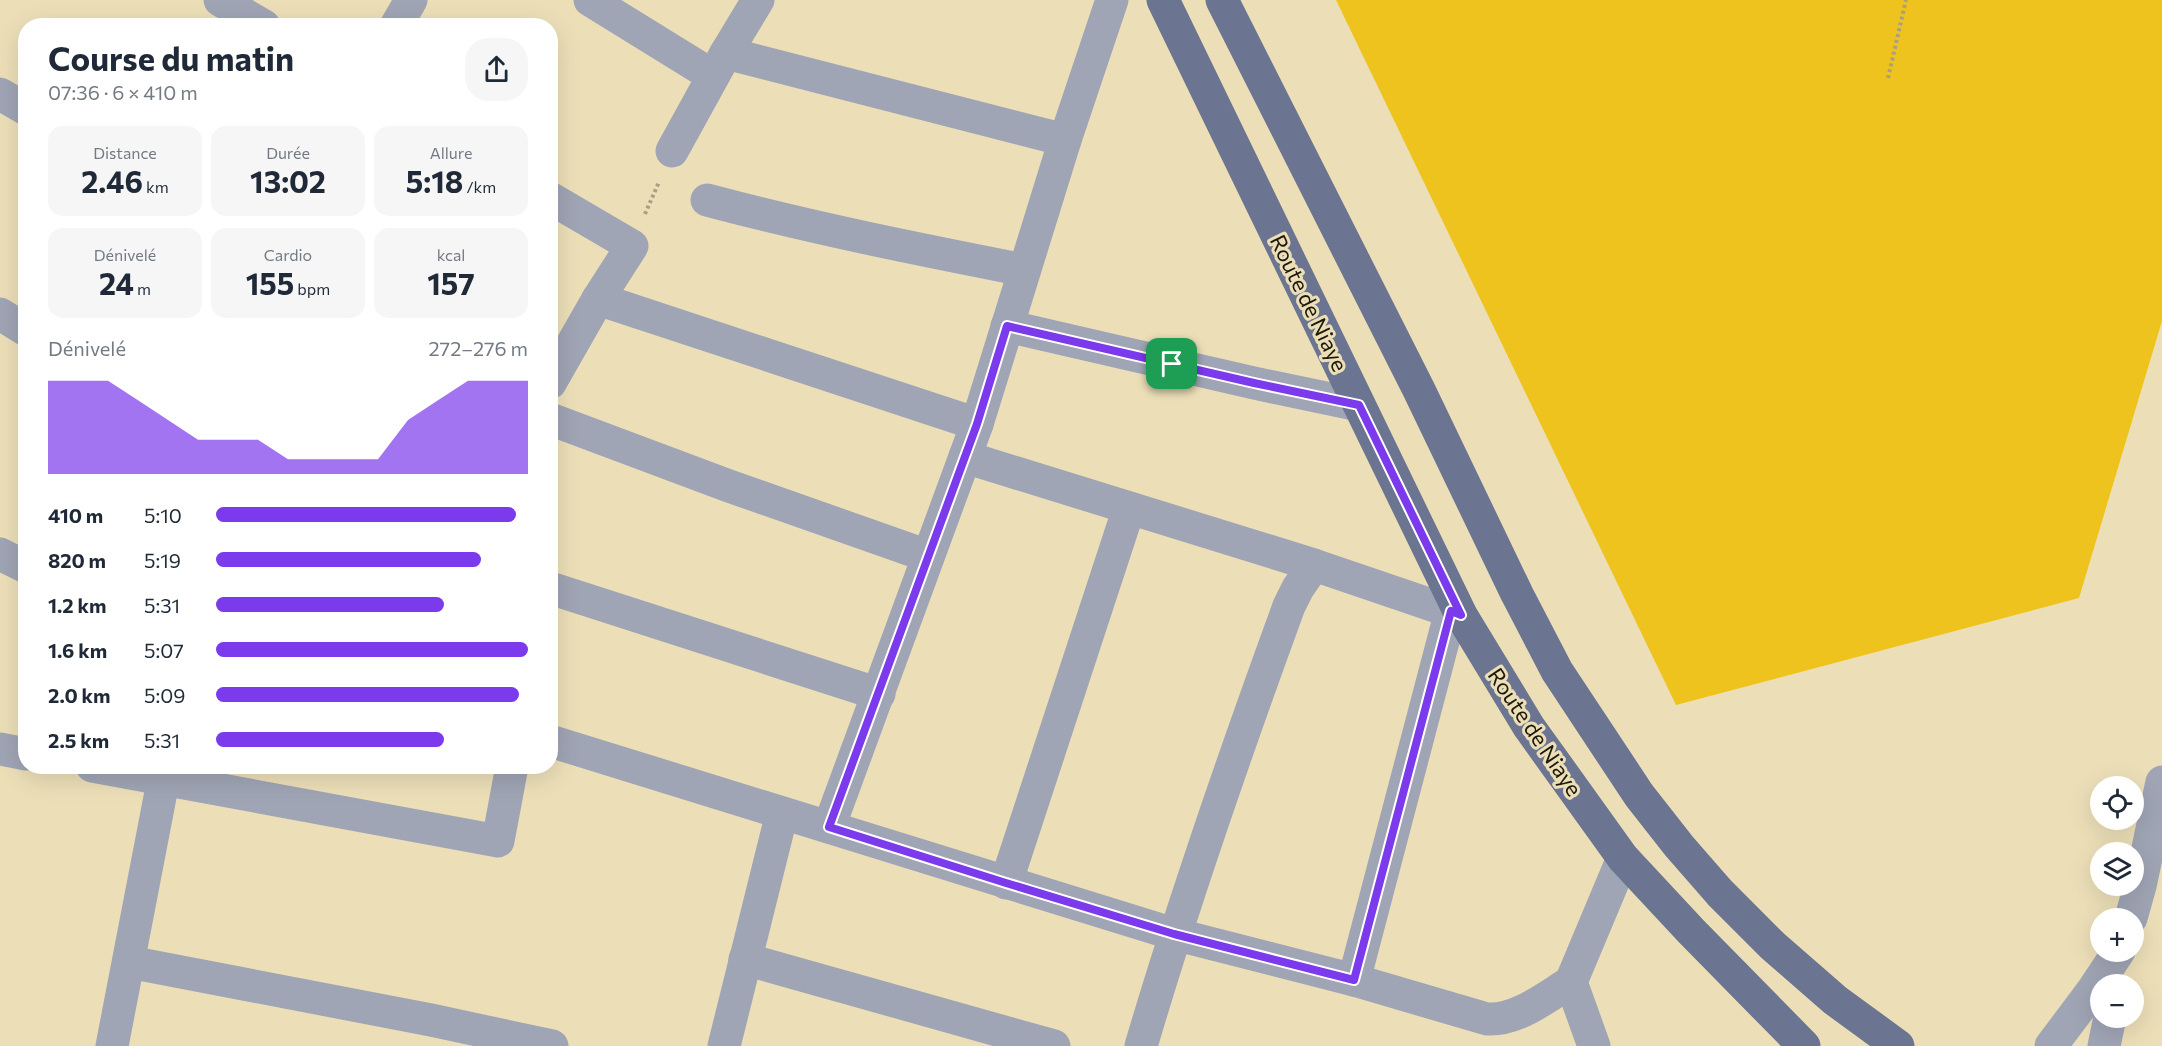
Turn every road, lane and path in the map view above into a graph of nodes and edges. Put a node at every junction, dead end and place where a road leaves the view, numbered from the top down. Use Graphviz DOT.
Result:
graph roads {
  1 [pos="220,0"];
  2 [pos="411,0"];
  3 [pos="590,0"];
  4 [pos="758,0"];
  5 [pos="1112,0"];
  6 [pos="1222,0"];
  7 [pos="1906,0"];
  8 [pos="1160,1"];
  9 [pos="250,18"];
  10 [pos="401,18"];
  11 [pos="719,64"];
  12 [pos="1888,78"];
  13 [pos="0,94"];
  14 [pos="18,104"];
  15 [pos="1065,140"];
  16 [pos="672,151"];
  17 [pos="707,200"];
  18 [pos="558,203"];
  19 [pos="632,246"];
  20 [pos="1024,270"];
  21 [pos="598,299"];
  22 [pos="0,315"];
  23 [pos="18,325"];
  24 [pos="1007,326"];
  25 [pos="558,369"];
  26 [pos="1359,405"];
  27 [pos="558,422"];
  28 [pos="977,424"];
  29 [pos="965,457"];
  30 [pos="1129,508"];
  31 [pos="0,554"];
  32 [pos="928,556"];
  33 [pos="18,563"];
  34 [pos="1314,565"];
  35 [pos="558,591"];
  36 [pos="1456,613"];
  37 [pos="879,694"];
  38 [pos="558,743"];
  39 [pos="0,749"];
  40 [pos="18,752"];
  41 [pos="165,774"];
  42 [pos="170,774"];
  43 [pos="511,774"];
  44 [pos="2162,782"];
  45 [pos="782,813"];
  46 [pos="829,827"];
  47 [pos="1623,858"];
  48 [pos="1006,883"];
  49 [pos="2151,892"];
  50 [pos="2139,908"];
  51 [pos="1174,934"];
  52 [pos="745,959"];
  53 [pos="129,962"];
  54 [pos="2112,962"];
  55 [pos="1354,980"];
  56 [pos="1570,982"];
  57 [pos="2108,1028"];
  58 [pos="1493,1033"];
  59 [pos="112,1046"];
  60 [pos="552,1046"];
  61 [pos="724,1046"];
  62 [pos="1054,1046"];
  63 [pos="1141,1046"];
  64 [pos="1594,1046"];
  65 [pos="1804,1046"];
  66 [pos="1898,1046"];
  67 [pos="2051,1046"];
  68 [pos="2104,1046"];
  1 -- 9 [label="street"];
  2 -- 10 [label="street"];
  3 -- 11 [label="street"];
  4 -- 11 [label="street"];
  5 -- 15 [label="street"];
  6 -- 66 [label="main road"];
  7 -- 12 [label="path"];
  8 -- 26 [label="main road, Route de Niaye"];
  11 -- 15 [label="street"];
  11 -- 16 [label="street"];
  13 -- 14 [label="street"];
  15 -- 20 [label="street"];
  16 -- 19 [label="path"];
  17 -- 20 [label="street"];
  18 -- 19 [label="street"];
  19 -- 21 [label="street"];
  20 -- 24 [label="street"];
  21 -- 25 [label="street"];
  21 -- 28 [label="street"];
  22 -- 23 [label="street"];
  24 -- 26 [label="street"];
  24 -- 28 [label="street"];
  26 -- 36 [label="main road, Route de Niaye"];
  27 -- 32 [label="street"];
  28 -- 29 [label="street"];
  29 -- 30 [label="street"];
  29 -- 32 [label="street"];
  30 -- 34 [label="street"];
  30 -- 48 [label="street"];
  31 -- 33 [label="street"];
  32 -- 37 [label="street"];
  34 -- 36 [label="street"];
  34 -- 51 [label="street"];
  35 -- 37 [label="street"];
  36 -- 47 [label="main road, Route de Niaye"];
  36 -- 55 [label="street"];
  37 -- 46 [label="street"];
  38 -- 45 [label="street"];
  39 -- 40 [label="street"];
  41 -- 53 [label="street"];
  42 -- 43 [label="street"];
  44 -- 49 [label="street"];
  45 -- 46 [label="street"];
  45 -- 52 [label="street"];
  46 -- 48 [label="street"];
  47 -- 56 [label="street"];
  47 -- 65 [label="main road, Route de Niaye"];
  48 -- 51 [label="street"];
  49 -- 50 [label="street"];
  51 -- 55 [label="street"];
  51 -- 63 [label="street"];
  52 -- 61 [label="street"];
  52 -- 62 [label="street"];
  53 -- 59 [label="street"];
  53 -- 60 [label="street"];
  54 -- 67 [label="street"];
  55 -- 58 [label="street"];
  56 -- 58 [label="street"];
  56 -- 64 [label="street"];
  57 -- 68 [label="street"];
}
